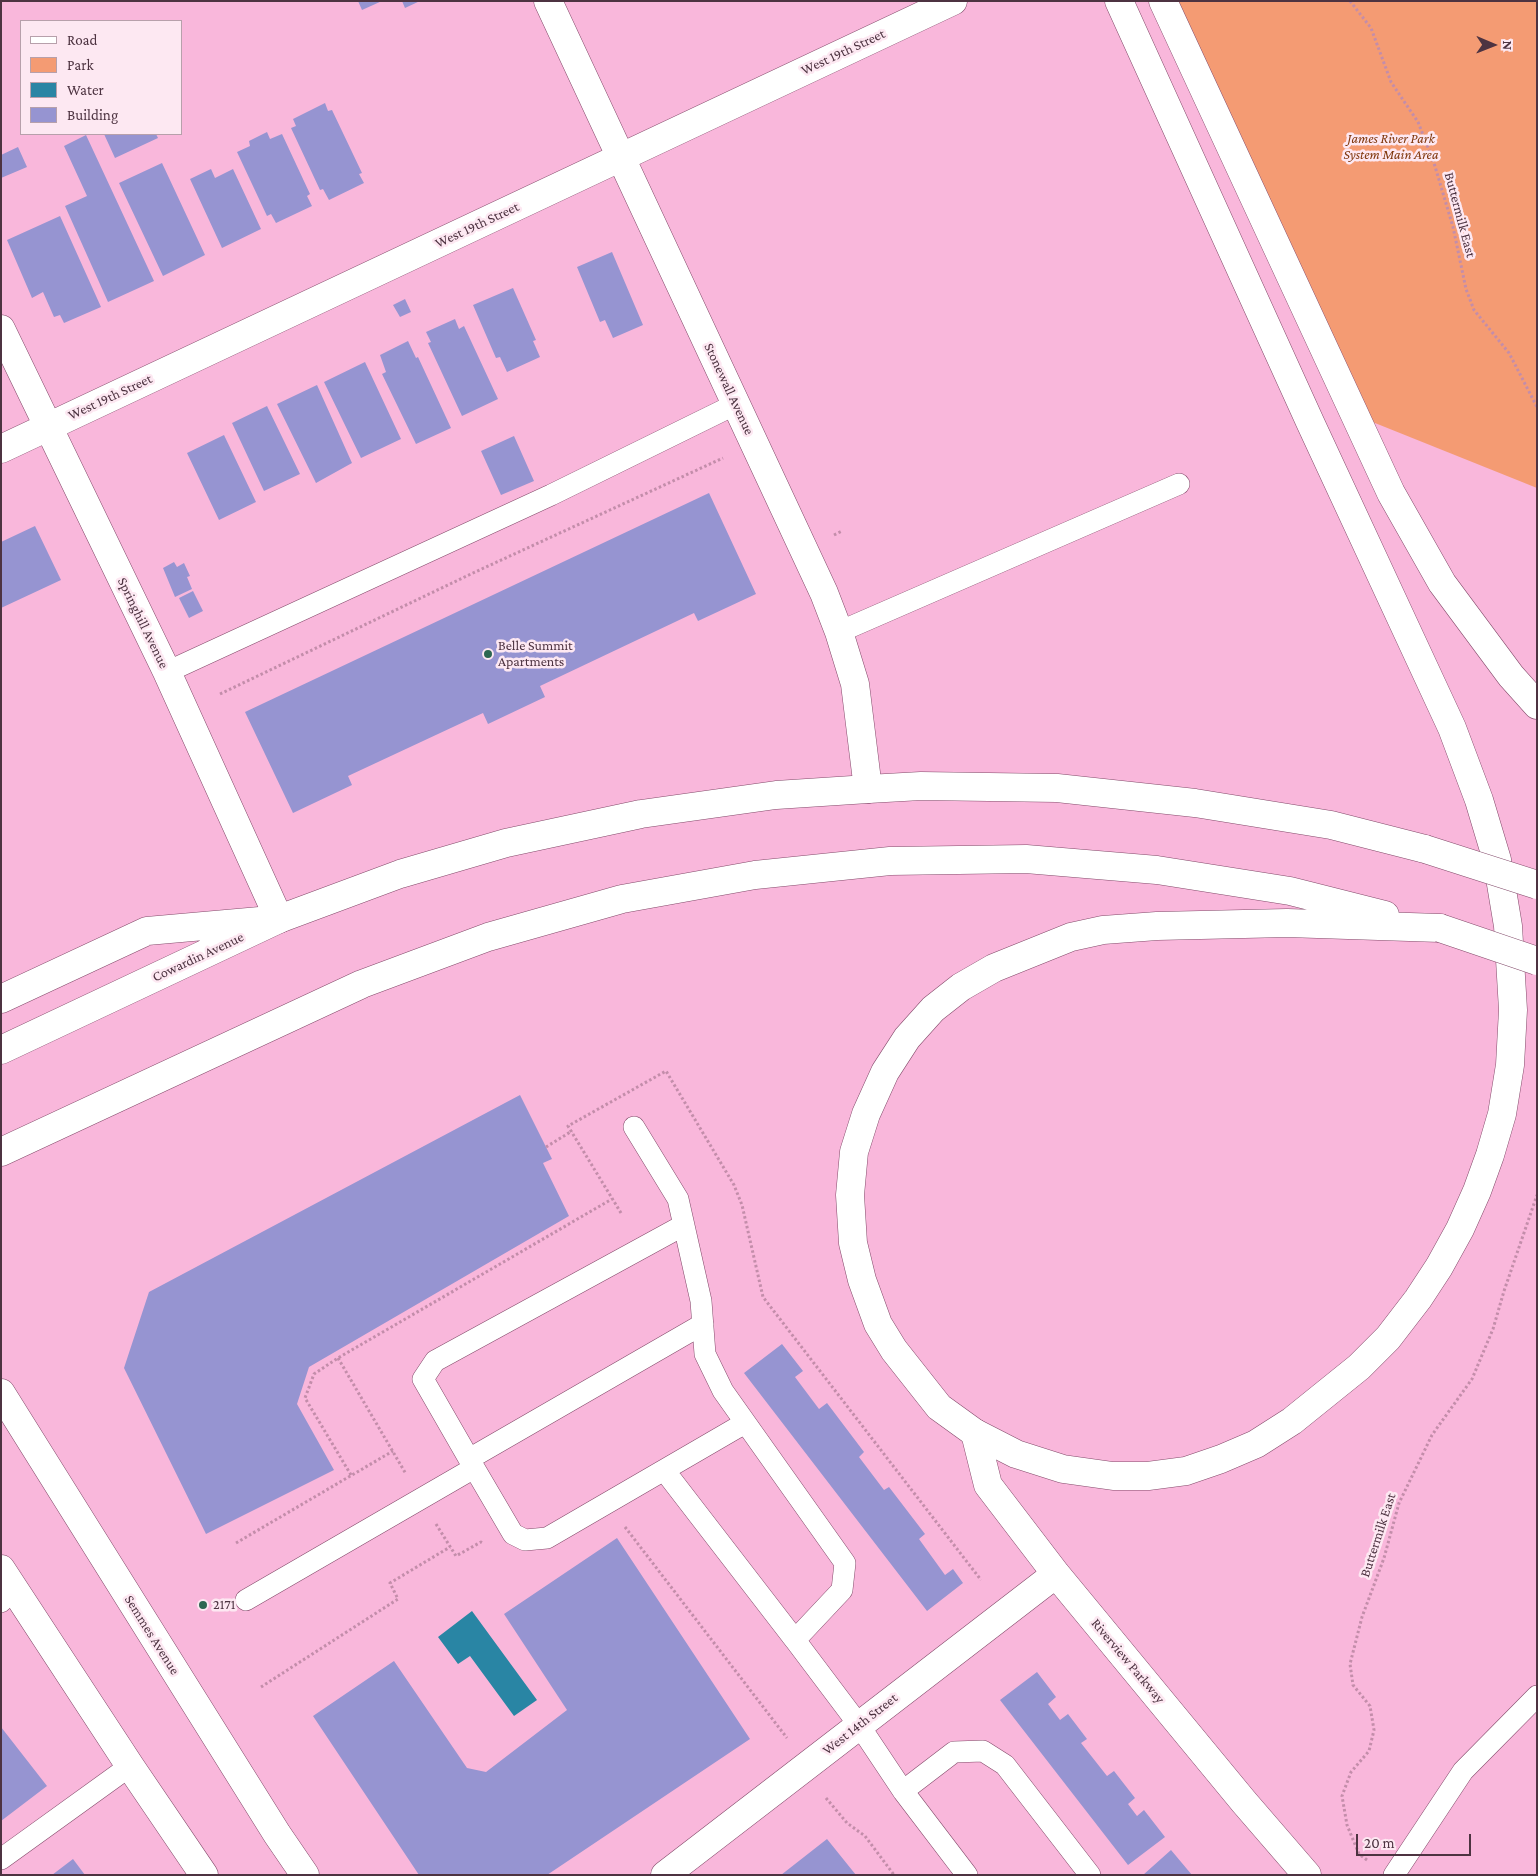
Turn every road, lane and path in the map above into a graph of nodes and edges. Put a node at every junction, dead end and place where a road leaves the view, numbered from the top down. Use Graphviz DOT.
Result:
graph roads {
  1 [pos="548,1"];
  2 [pos="953,1"];
  3 [pos="1119,1"];
  4 [pos="1162,1"];
  5 [pos="1350,1"];
  6 [pos="621,157"];
  7 [pos="1,329"];
  8 [pos="736,404"];
  9 [pos="1537,406"];
  10 [pos="47,427"];
  11 [pos="1,448"];
  12 [pos="723,458"];
  13 [pos="1179,484"];
  14 [pos="504,552"];
  15 [pos="512,556"];
  16 [pos="839,632"];
  17 [pos="166,672"];
  18 [pos="220,694"];
  19 [pos="1537,705"];
  20 [pos="868,789"];
  21 [pos="1537,885"];
  22 [pos="279,919"];
  23 [pos="1440,928"];
  24 [pos="1537,961"];
  25 [pos="1,1000"];
  26 [pos="1,1050"];
  27 [pos="634,1127"];
  28 [pos="572,1132"];
  29 [pos="546,1147"];
  30 [pos="1,1152"];
  31 [pos="1537,1195"];
  32 [pos="612,1199"];
  33 [pos="620,1213"];
  34 [pos="684,1225"];
  35 [pos="703,1324"];
  36 [pos="338,1358"];
  37 [pos="1,1394"];
  38 [pos="745,1423"];
  39 [pos="975,1433"];
  40 [pos="393,1451"];
  41 [pos="471,1464"];
  42 [pos="664,1470"];
  43 [pos="351,1475"];
  44 [pos="409,1479"];
  45 [pos="436,1523"];
  46 [pos="616,1530"];
  47 [pos="236,1543"];
  48 [pos="450,1547"];
  49 [pos="487,1548"];
  50 [pos="1056,1574"];
  51 [pos="981,1580"];
  52 [pos="5,1586"];
  53 [pos="246,1600"];
  54 [pos="795,1640"];
  55 [pos="261,1687"];
  56 [pos="1537,1696"];
  57 [pos="859,1724"];
  58 [pos="792,1743"];
  59 [pos="130,1766"];
  60 [pos="903,1791"];
  61 [pos="826,1798"];
  62 [pos="1,1858"];
  63 [pos="1374,1865"];
  64 [pos="204,1875"];
  65 [pos="305,1875"];
  66 [pos="665,1875"];
  67 [pos="894,1875"];
  68 [pos="967,1875"];
  69 [pos="1090,1875"];
  70 [pos="1307,1875"];
  71 [pos="1394,1875"];
  1 -- 6 [label="main road, Stonewall Avenue"];
  2 -- 6 [label="main road, West 19th Street"];
  3 -- 39 [label="main road"];
  4 -- 19 [label="main road"];
  5 -- 9 [label="path, Buttermilk East"];
  6 -- 8 [label="main road, Stonewall Avenue"];
  6 -- 10 [label="main road, West 19th Street"];
  7 -- 10 [label="main road, Springhill Avenue"];
  8 -- 16 [label="main road, Stonewall Avenue"];
  8 -- 17 [label="lane"];
  10 -- 11 [label="main road, West 19th Street"];
  10 -- 17 [label="main road, Springhill Avenue"];
  12 -- 15 [label="path"];
  13 -- 16 [label="lane"];
  14 -- 15 [label="path"];
  15 -- 18 [label="path"];
  16 -- 20 [label="main road, Stonewall Avenue"];
  17 -- 22 [label="main road, Springhill Avenue"];
  20 -- 21 [label="main road, Cowardin Avenue, bridge"];
  20 -- 22 [label="main road, Cowardin Avenue"];
  22 -- 25 [label="main road"];
  22 -- 26 [label="main road, Cowardin Avenue"];
  23 -- 24 [label="main road, bridge"];
  23 -- 30 [label="main road"];
  23 -- 39 [label="main road"];
  27 -- 34 [label="lane"];
  28 -- 29 [label="path"];
  28 -- 32 [label="path"];
  28 -- 51 [label="path"];
  31 -- 63 [label="path, Buttermilk East"];
  32 -- 33 [label="path"];
  32 -- 36 [label="path"];
  34 -- 35 [label="lane"];
  34 -- 41 [label="lane"];
  35 -- 38 [label="lane"];
  35 -- 41 [label="lane"];
  36 -- 40 [label="path"];
  36 -- 43 [label="path"];
  37 -- 65 [label="main road, Semmes Avenue"];
  38 -- 42 [label="lane"];
  38 -- 54 [label="lane"];
  39 -- 50 [label="main road, Riverview Parkway"];
  40 -- 43 [label="path"];
  40 -- 44 [label="path"];
  41 -- 42 [label="lane"];
  41 -- 53 [label="lane"];
  42 -- 54 [label="lane"];
  43 -- 47 [label="path"];
  45 -- 48 [label="path"];
  46 -- 58 [label="path"];
  48 -- 49 [label="path"];
  48 -- 55 [label="path"];
  50 -- 57 [label="main road, West 14th Street"];
  50 -- 70 [label="main road, Riverview Parkway"];
  52 -- 59 [label="main road"];
  54 -- 57 [label="lane"];
  56 -- 71 [label="lane"];
  57 -- 60 [label="lane"];
  57 -- 66 [label="main road, West 14th Street"];
  59 -- 62 [label="lane"];
  59 -- 64 [label="main road"];
  60 -- 68 [label="lane"];
  60 -- 69 [label="lane"];
  61 -- 67 [label="path"];
}
